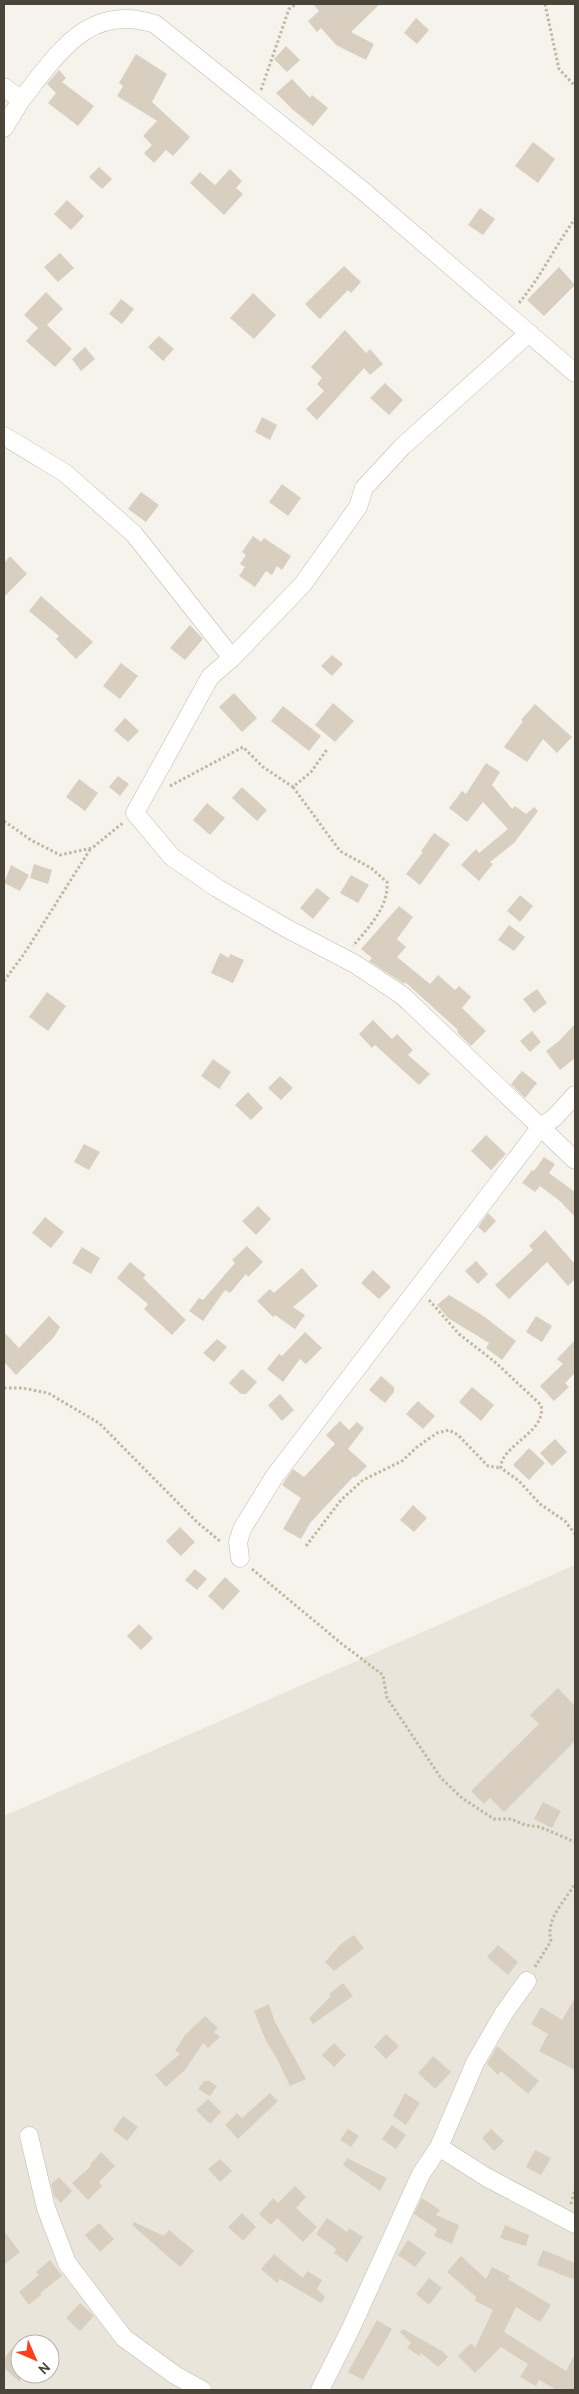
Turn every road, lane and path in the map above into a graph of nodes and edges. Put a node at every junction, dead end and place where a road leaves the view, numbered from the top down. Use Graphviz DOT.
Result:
graph roads {
  1 [pos="296,4"];
  2 [pos="545,4"];
  3 [pos="575,86"];
  4 [pos="4,87"];
  5 [pos="21,100"];
  6 [pos="256,104"];
  7 [pos="4,128"];
  8 [pos="575,218"];
  9 [pos="510,315"];
  10 [pos="529,333"];
  11 [pos="575,373"];
  12 [pos="4,436"];
  13 [pos="232,658"];
  14 [pos="328,748"];
  15 [pos="292,787"];
  16 [pos="166,788"];
  17 [pos="135,813"];
  18 [pos="4,820"];
  19 [pos="92,848"];
  20 [pos="356,964"];
  21 [pos="4,981"];
  22 [pos="575,1095"];
  23 [pos="540,1128"];
  24 [pos="575,1160"];
  25 [pos="429,1275"];
  26 [pos="4,1388"];
  27 [pos="501,1468"];
  28 [pos="575,1534"];
  29 [pos="306,1546"];
  30 [pos="240,1558"];
  31 [pos="575,1842"];
  32 [pos="575,1884"];
  33 [pos="527,1981"];
  34 [pos="29,2136"];
  35 [pos="439,2147"];
  36 [pos="575,2224"];
  37 [pos="202,2390"];
  38 [pos="320,2390"];
  1 -- 6 [label="path"];
  2 -- 3 [label="path"];
  4 -- 5 [label="street"];
  5 -- 6 [label="street"];
  5 -- 7 [label="street"];
  6 -- 9 [label="street"];
  8 -- 9 [label="path"];
  9 -- 10 [label="street"];
  10 -- 11 [label="street"];
  10 -- 13 [label="street"];
  12 -- 13 [label="street"];
  13 -- 17 [label="street"];
  14 -- 15 [label="path"];
  15 -- 16 [label="path"];
  15 -- 20 [label="path"];
  17 -- 19 [label="path"];
  17 -- 20 [label="street"];
  18 -- 19 [label="path"];
  19 -- 21 [label="path"];
  20 -- 23 [label="street"];
  22 -- 23 [label="street"];
  23 -- 24 [label="street"];
  23 -- 25 [label="street"];
  25 -- 27 [label="path"];
  25 -- 30 [label="street"];
  26 -- 30 [label="path"];
  27 -- 28 [label="path"];
  27 -- 29 [label="path"];
  30 -- 31 [label="path"];
  32 -- 33 [label="path"];
  33 -- 35 [label="street"];
  34 -- 37 [label="street"];
  35 -- 36 [label="street"];
  35 -- 38 [label="street"];
}
